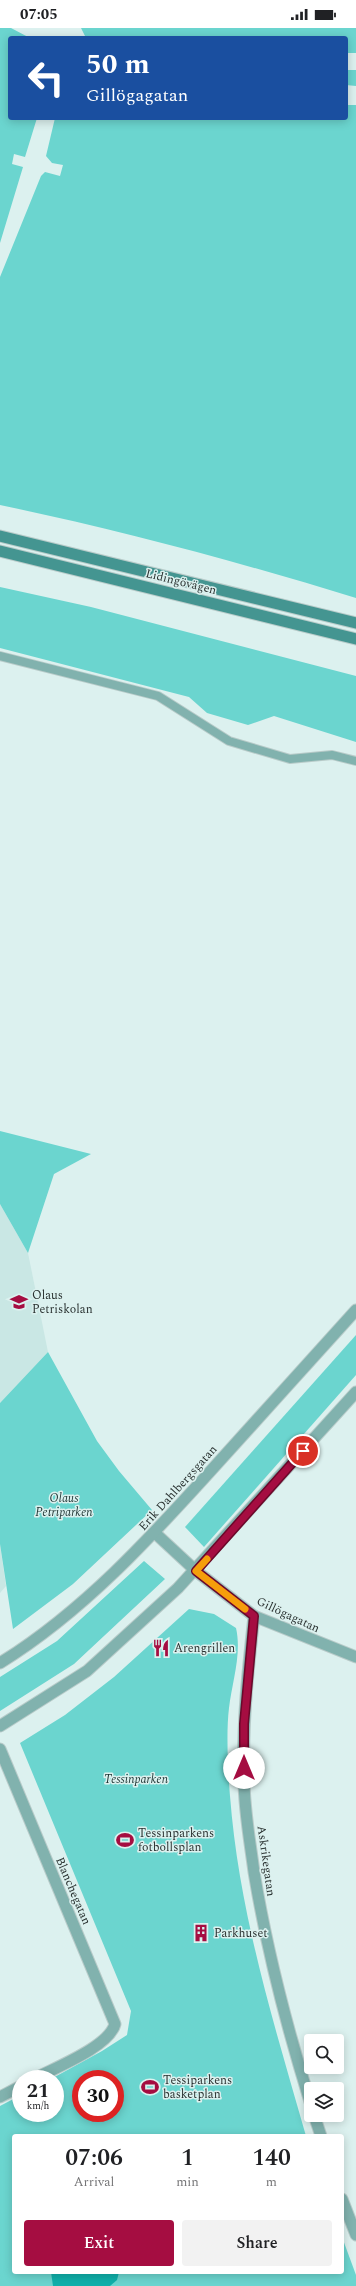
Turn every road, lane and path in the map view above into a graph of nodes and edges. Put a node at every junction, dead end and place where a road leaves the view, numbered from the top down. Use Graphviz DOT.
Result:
graph roads {
  1 [pos="0,536"];
  2 [pos="0,551"];
  3 [pos="356,623"];
  4 [pos="356,639"];
  5 [pos="0,656"];
  6 [pos="356,761"];
  7 [pos="356,1310"];
  8 [pos="356,1392"];
  9 [pos="155,1533"];
  10 [pos="196,1571"];
  11 [pos="254,1616"];
  12 [pos="356,1657"];
  13 [pos="0,1664"];
  14 [pos="0,1726"];
  15 [pos="0,1749"];
  16 [pos="51,2070"];
  17 [pos="305,2082"];
  18 [pos="12,2091"];
  19 [pos="0,2097"];
  20 [pos="316,2122"];
  21 [pos="320,2134"];
  22 [pos="344,2204"];
  23 [pos="356,2235"];
  1 -- 3 [label="main road, Lidingövägen"];
  2 -- 4 [label="main road, Lidingövägen"];
  5 -- 6 [label="lane"];
  7 -- 9 [label="street, Erik Dahlbergsgatan"];
  8 -- 10 [label="street"];
  9 -- 10 [label="street, Gillögagatan"];
  9 -- 13 [label="street, Erik Dahlbergsgatan"];
  10 -- 11 [label="street, Gillögagatan"];
  10 -- 14 [label="street"];
  11 -- 12 [label="street, Gillögagatan"];
  11 -- 17 [label="street, Askrikegatan"];
  15 -- 16 [label="street, Blanchegatan"];
  18 -- 19 [label="street"];
  20 -- 21 [label="street"];
  22 -- 23 [label="street"];
}
